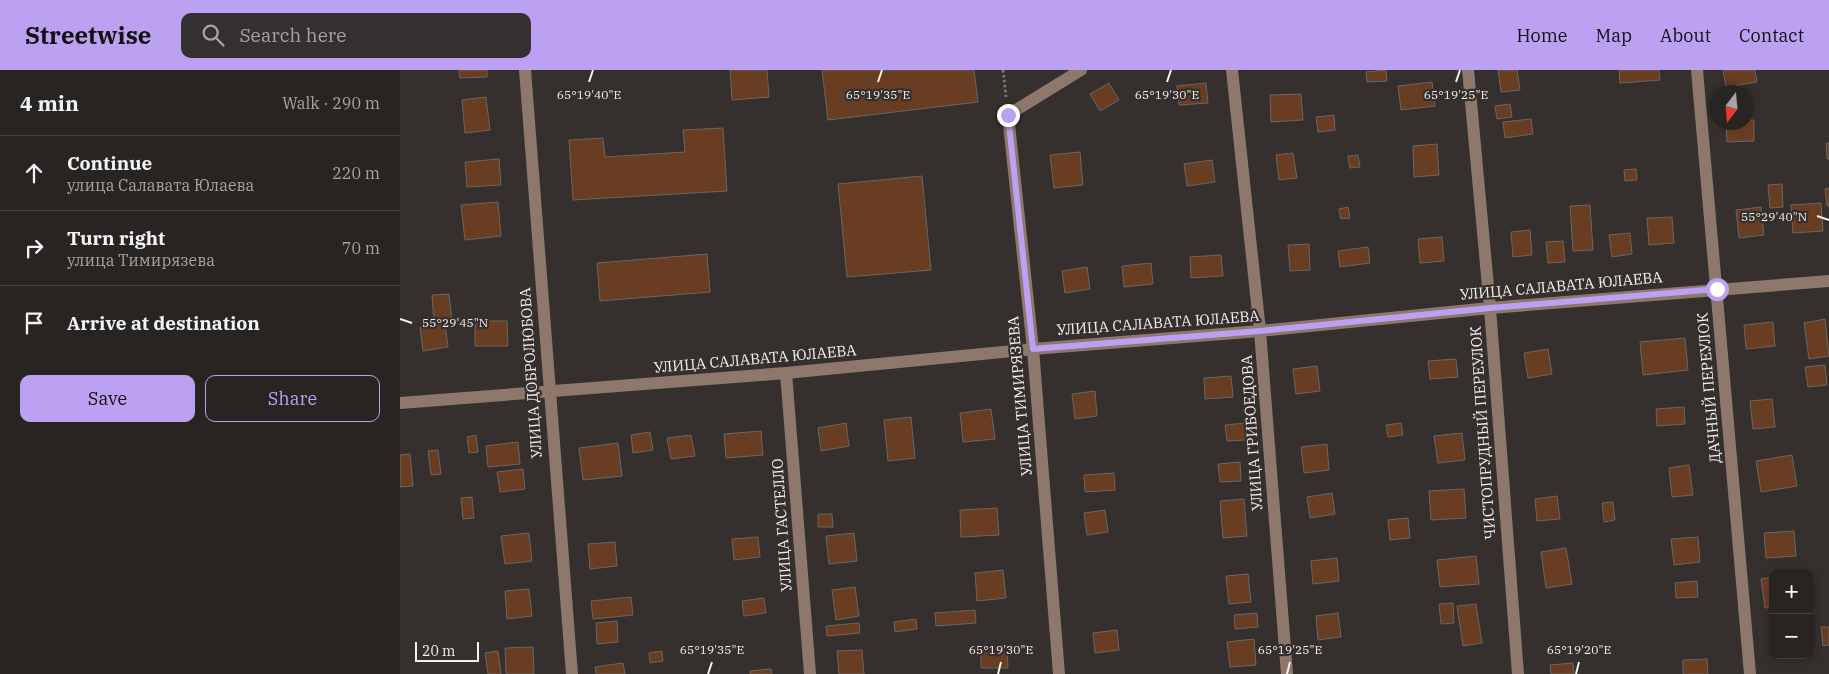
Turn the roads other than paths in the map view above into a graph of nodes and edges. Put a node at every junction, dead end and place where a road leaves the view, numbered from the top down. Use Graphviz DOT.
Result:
graph roads {
  1 [pos="525,70"];
  2 [pos="1081,70"];
  3 [pos="1232,70"];
  4 [pos="1468,70"];
  5 [pos="1697,70"];
  6 [pos="1829,281"];
  7 [pos="1717,289"];
  8 [pos="1490,308"];
  9 [pos="1260,331"];
  10 [pos="1033,349"];
  11 [pos="786,373"];
  12 [pos="549,392"];
  13 [pos="400,403"];
  14 [pos="572,674"];
  15 [pos="810,674"];
  16 [pos="1059,674"];
  17 [pos="1287,674"];
  18 [pos="1518,674"];
  19 [pos="1750,674"];
  1 -- 12 [label="street, УЛИЦА ДОБРОЛЮБОВА"];
  2 -- 10 [label="street, УЛИЦА ТИМИРЯЗЕВА"];
  3 -- 9 [label="street, УЛИЦА ГРИБОЕДОВА"];
  4 -- 8 [label="street, ЧИСТОПРУДНЫЙ ПЕРЕУЛОК"];
  5 -- 7 [label="street, ДАЧНЫЙ ПЕРЕУЛОК"];
  6 -- 7 [label="street, УЛИЦА САЛАВАТА ЮЛАЕВА"];
  7 -- 8 [label="street, УЛИЦА САЛАВАТА ЮЛАЕВА"];
  7 -- 19 [label="street, ДАЧНЫЙ ПЕРЕУЛОК"];
  8 -- 9 [label="street, УЛИЦА САЛАВАТА ЮЛАЕВА"];
  8 -- 18 [label="street, ЧИСТОПРУДНЫЙ ПЕРЕУЛОК"];
  9 -- 10 [label="street, УЛИЦА САЛАВАТА ЮЛАЕВА"];
  9 -- 17 [label="street, УЛИЦА ГРИБОЕДОВА"];
  10 -- 11 [label="street, УЛИЦА САЛАВАТА ЮЛАЕВА"];
  10 -- 16 [label="street, УЛИЦА ТИМИРЯЗЕВА"];
  11 -- 12 [label="street, УЛИЦА САЛАВАТА ЮЛАЕВА"];
  11 -- 15 [label="street, УЛИЦА ГАСТЕЛЛО"];
  12 -- 13 [label="street, УЛИЦА САЛАВАТА ЮЛАЕВА"];
  12 -- 14 [label="street, УЛИЦА ДОБРОЛЮБОВА"];
}
